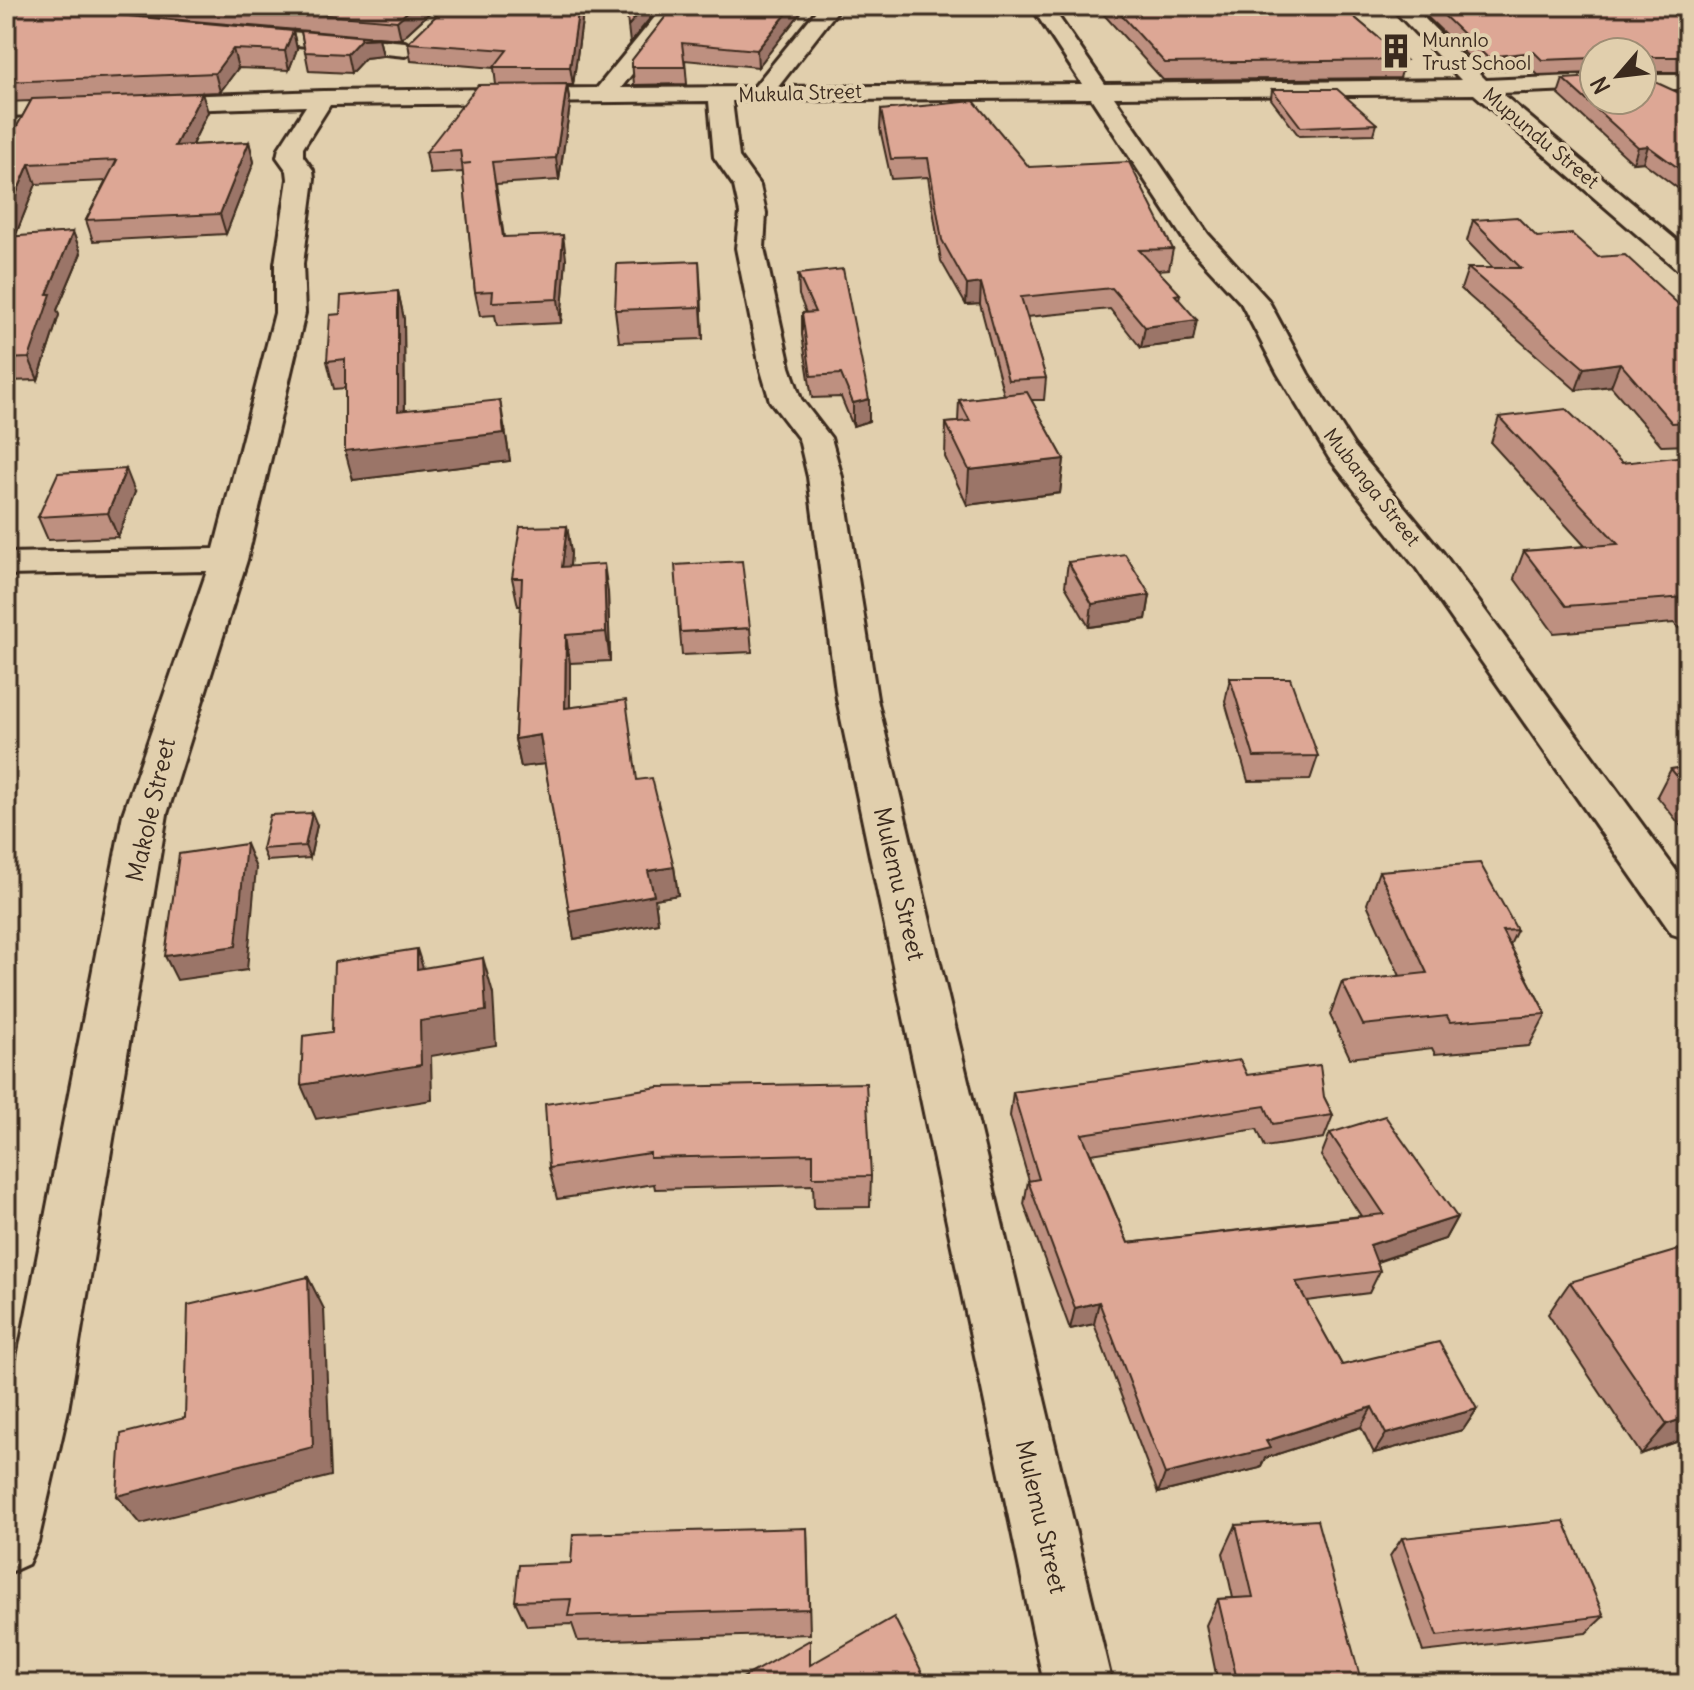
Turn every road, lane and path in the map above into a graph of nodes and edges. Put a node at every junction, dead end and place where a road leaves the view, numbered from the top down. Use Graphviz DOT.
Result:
graph roads {
  1 [pos="675,6"];
  2 [pos="831,6"];
  3 [pos="1041,6"];
  4 [pos="1400,6"];
  5 [pos="206,31"];
  6 [pos="1658,82"];
  7 [pos="1688,82"];
  8 [pos="1578,83"];
  9 [pos="1480,87"];
  10 [pos="1095,89"];
  11 [pos="740,95"];
  12 [pos="323,98"];
  13 [pos="357,98"];
  14 [pos="601,98"];
  15 [pos="6,109"];
  16 [pos="1688,264"];
  17 [pos="229,560"];
  18 [pos="6,564"];
  19 [pos="1688,922"];
  20 [pos="6,1542"];
  21 [pos="1078,1684"];
  1 -- 14 [label="street"];
  2 -- 11 [label="street"];
  3 -- 10 [label="street, Mubanga Street"];
  4 -- 9 [label="street, Mupundu Street"];
  5 -- 13 [label="street"];
  6 -- 7 [label="street"];
  8 -- 9 [label="street, Mukula Street"];
  9 -- 10 [label="street, Mukula Street"];
  9 -- 16 [label="street, Mupundu Street"];
  10 -- 11 [label="street, Mukula Street"];
  10 -- 19 [label="street, Mubanga Street"];
  11 -- 14 [label="street, Mukula Street"];
  11 -- 21 [label="street, Mulemu Street"];
  12 -- 13 [label="street, Mukula Street"];
  12 -- 15 [label="street, Mukula Street"];
  12 -- 17 [label="street, Makole Street"];
  13 -- 14 [label="street, Mukula Street"];
  17 -- 18 [label="street"];
  17 -- 20 [label="street, Makole Street"];
}
